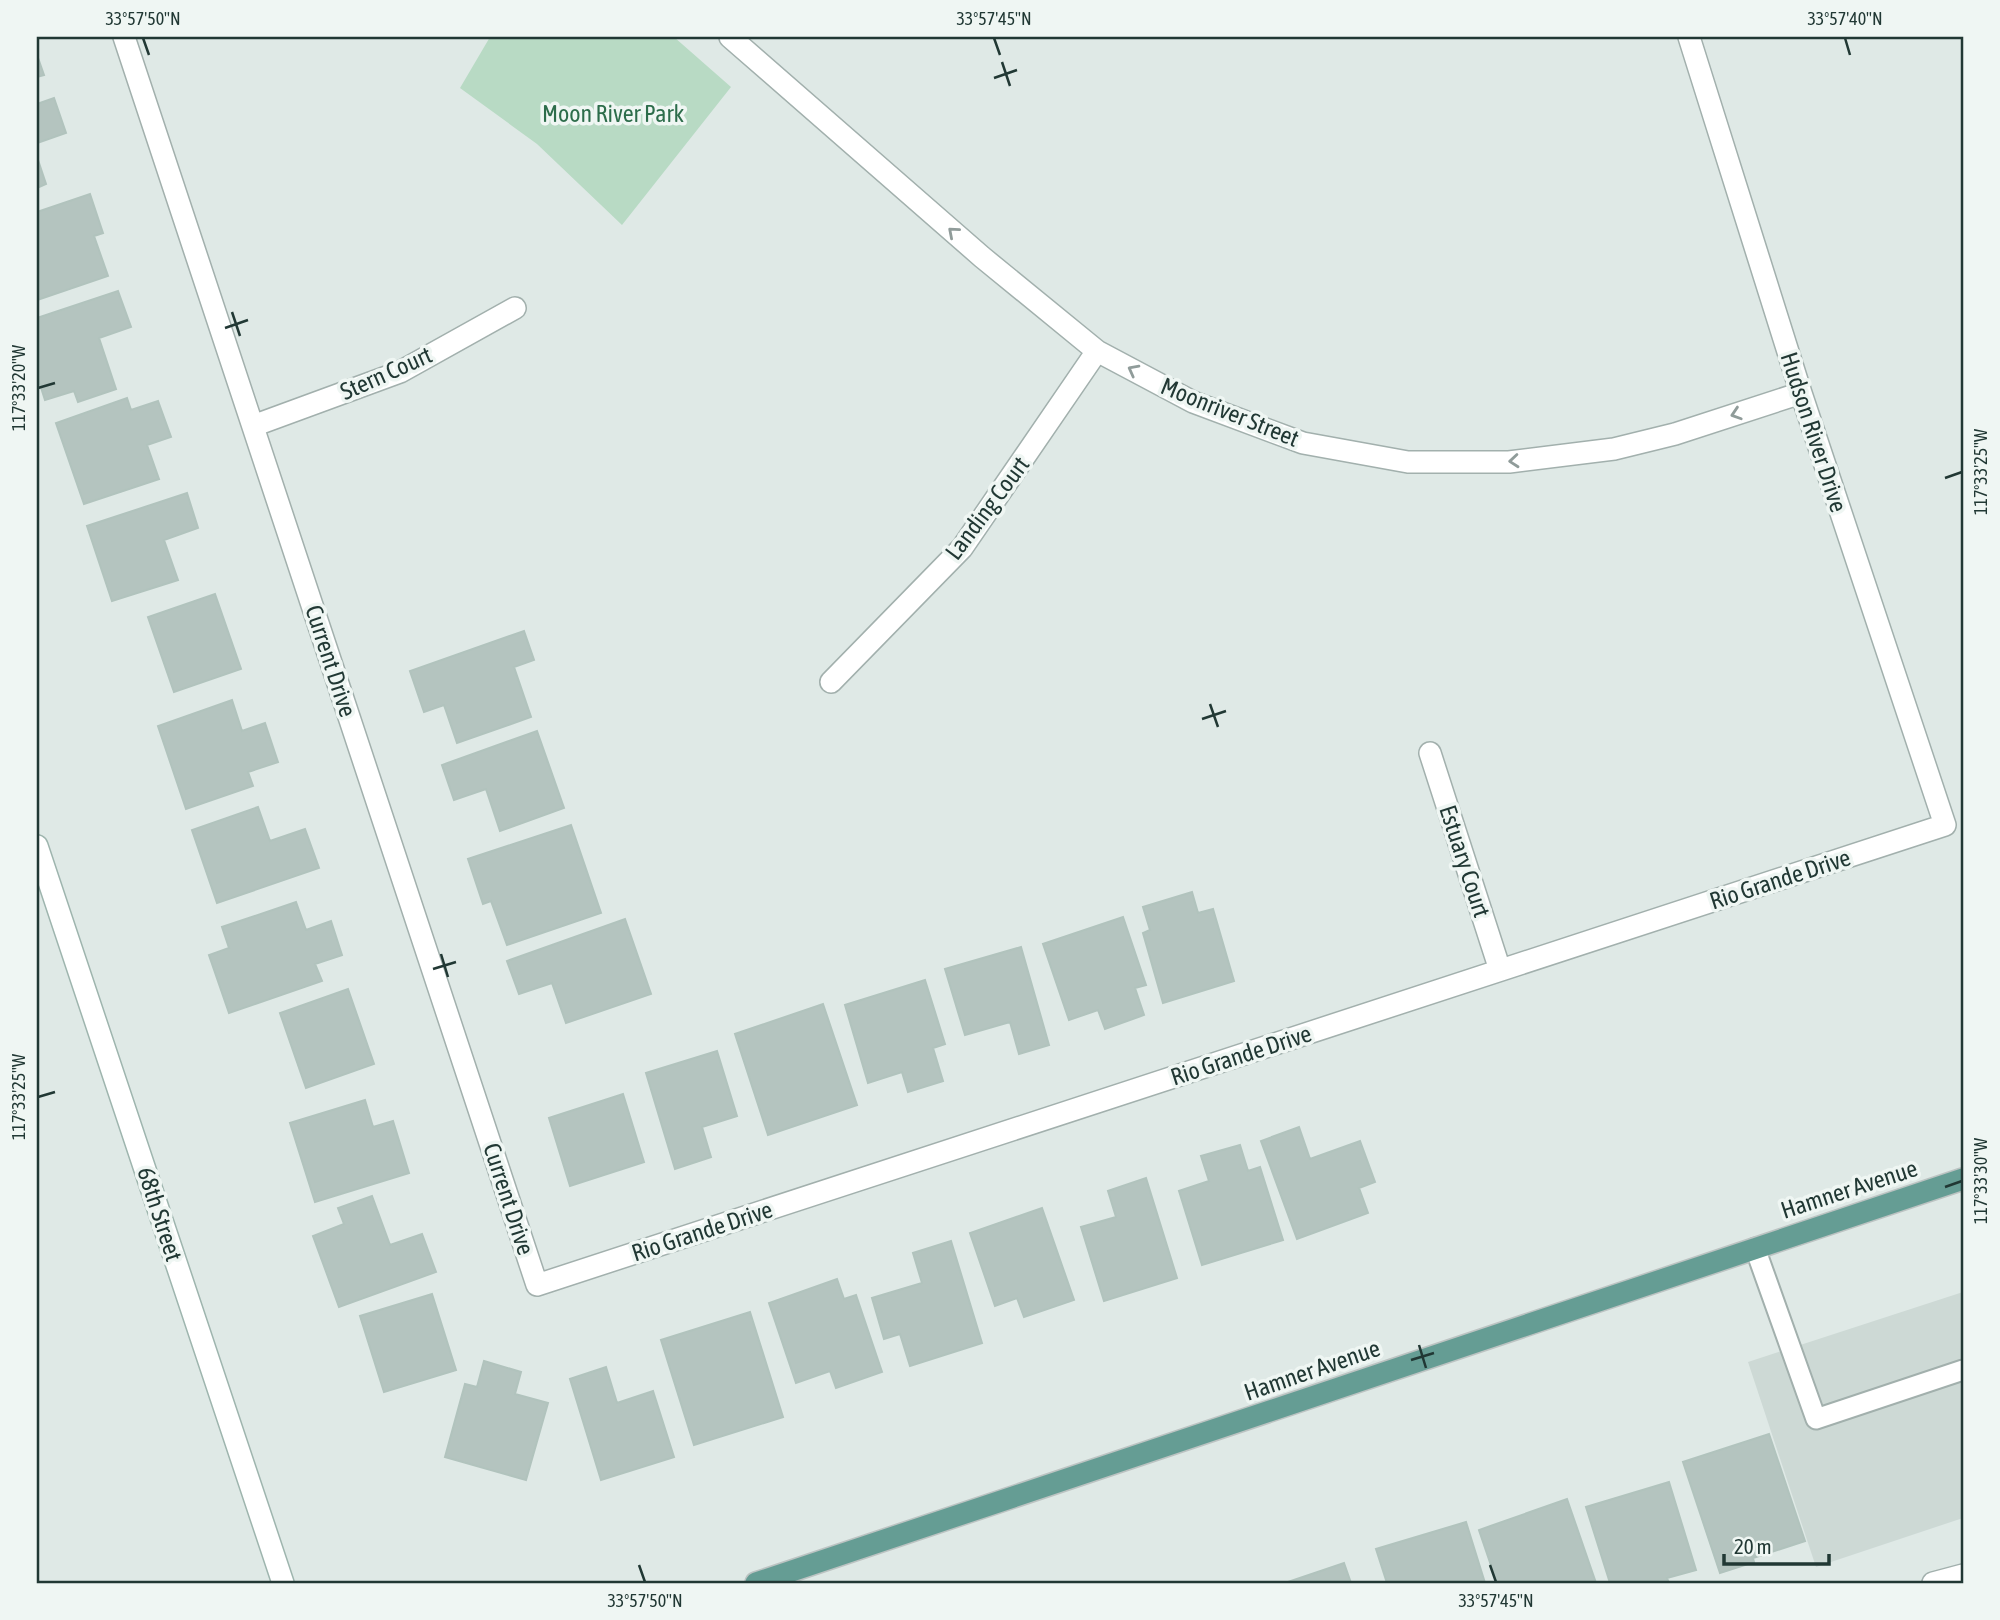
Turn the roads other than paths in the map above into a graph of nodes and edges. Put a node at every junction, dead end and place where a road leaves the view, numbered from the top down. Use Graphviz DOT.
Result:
graph roads {
  1 [pos="124,37"];
  2 [pos="730,37"];
  3 [pos="1689,37"];
  4 [pos="515,308"];
  5 [pos="1097,351"];
  6 [pos="1801,393"];
  7 [pos="253,426"];
  8 [pos="831,682"];
  9 [pos="1430,752"];
  10 [pos="1945,825"];
  11 [pos="37,846"];
  12 [pos="42,878"];
  13 [pos="1500,970"];
  14 [pos="1963,1179"];
  15 [pos="1755,1248"];
  16 [pos="537,1285"];
  17 [pos="1963,1370"];
  18 [pos="1963,1575"];
  19 [pos="283,1583"];
  20 [pos="756,1583"];
  21 [pos="1933,1583"];
  1 -- 7 [label="street, Current Drive"];
  5 -- 2 [label="street, Moonriver Street, one-way"];
  3 -- 6 [label="street, Hudson River Drive"];
  4 -- 7 [label="street, Stern Court"];
  6 -- 5 [label="street, Moonriver Street, one-way"];
  5 -- 8 [label="street, Landing Court"];
  6 -- 10 [label="street, Hudson River Drive"];
  7 -- 16 [label="street, Current Drive"];
  9 -- 13 [label="street, Estuary Court"];
  10 -- 13 [label="street, Rio Grande Drive"];
  11 -- 12 [label="street, 68th Street"];
  12 -- 19 [label="street, 68th Street"];
  13 -- 16 [label="street, Rio Grande Drive"];
  14 -- 15 [label="main road, Hamner Avenue"];
  15 -- 17 [label="lane"];
  15 -- 20 [label="main road, Hamner Avenue"];
  18 -- 21 [label="street"];
}
